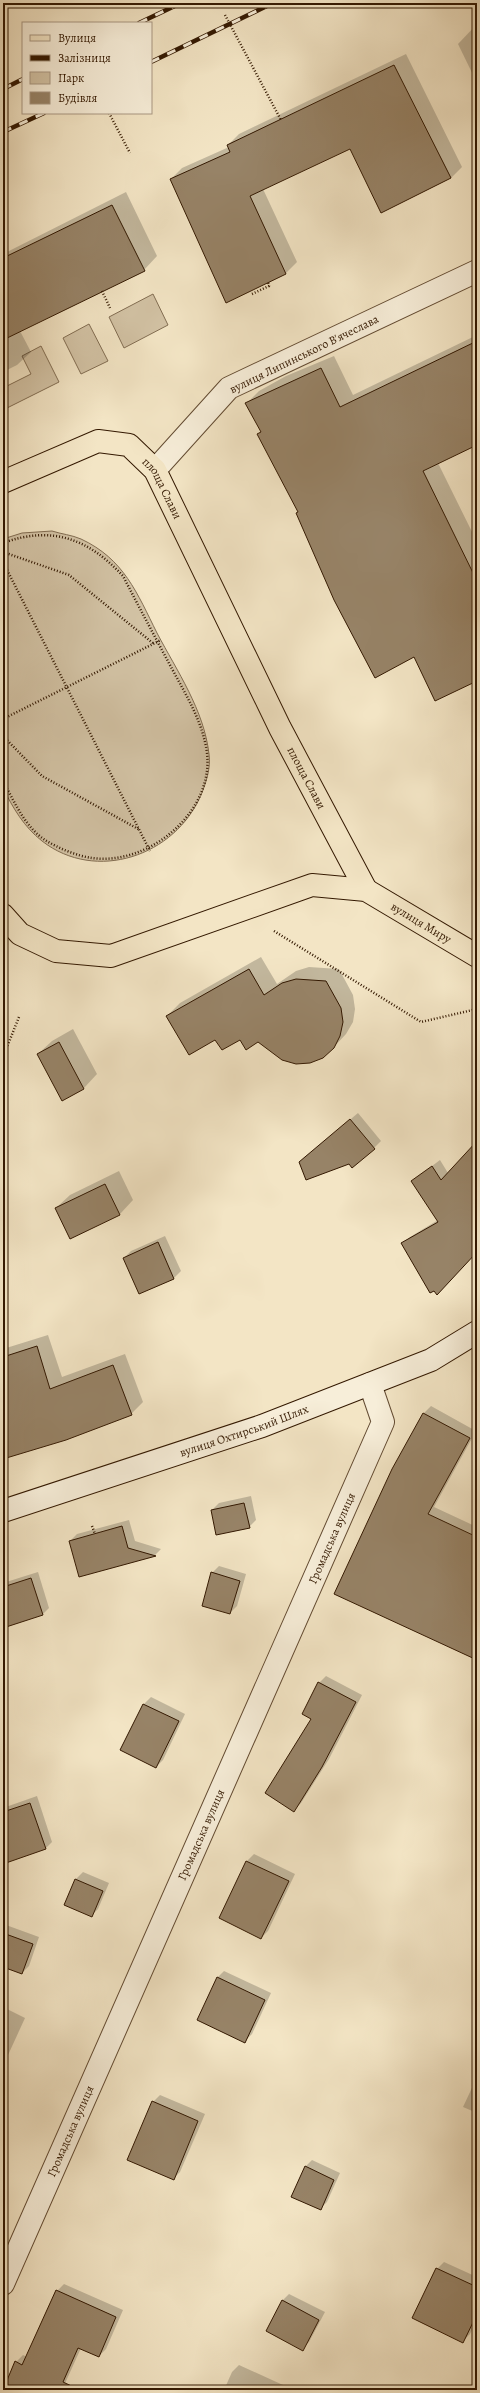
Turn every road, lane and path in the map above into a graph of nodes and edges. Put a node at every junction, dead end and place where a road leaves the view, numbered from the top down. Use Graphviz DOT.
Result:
graph roads {
  1 [pos="225,14"];
  2 [pos="110,114"];
  3 [pos="281,120"];
  4 [pos="130,153"];
  5 [pos="477,271"];
  6 [pos="268,282"];
  7 [pos="102,291"];
  8 [pos="252,294"];
  9 [pos="110,308"];
  10 [pos="155,470"];
  11 [pos="3,482"];
  12 [pos="3,543"];
  13 [pos="3,552"];
  14 [pos="3,562"];
  15 [pos="159,641"];
  16 [pos="154,644"];
  17 [pos="67,688"];
  18 [pos="3,719"];
  19 [pos="3,736"];
  20 [pos="3,781"];
  21 [pos="140,830"];
  22 [pos="149,850"];
  23 [pos="366,890"];
  24 [pos="3,915"];
  25 [pos="274,931"];
  26 [pos="477,956"];
  27 [pos="477,1009"];
  28 [pos="19,1017"];
  29 [pos="3,1057"];
  30 [pos="477,1332"];
  31 [pos="370,1384"];
  32 [pos="3,1511"];
  33 [pos="92,1526"];
  34 [pos="94,1534"];
  35 [pos="3,2284"];
  1 -- 3 [label="path"];
  2 -- 4 [label="path"];
  5 -- 10 [label="street, вулиця Липинського В'ячеслава"];
  6 -- 8 [label="path"];
  7 -- 9 [label="path"];
  10 -- 11 [label="main road, площа Слави"];
  10 -- 23 [label="main road, площа Слави"];
  12 -- 15 [label="path"];
  13 -- 16 [label="path"];
  14 -- 17 [label="path"];
  15 -- 16 [label="path"];
  15 -- 22 [label="path"];
  16 -- 17 [label="path"];
  17 -- 18 [label="path"];
  17 -- 21 [label="path"];
  19 -- 21 [label="path"];
  20 -- 22 [label="path"];
  21 -- 22 [label="path"];
  23 -- 24 [label="main road"];
  23 -- 26 [label="main road, вулиця Миру"];
  25 -- 27 [label="path"];
  28 -- 29 [label="path"];
  30 -- 31 [label="street, вулиця Охтирський Шлях"];
  31 -- 32 [label="street, вулиця Охтирський Шлях"];
  31 -- 35 [label="street, Громадська вулиця"];
  33 -- 34 [label="path"];
}
